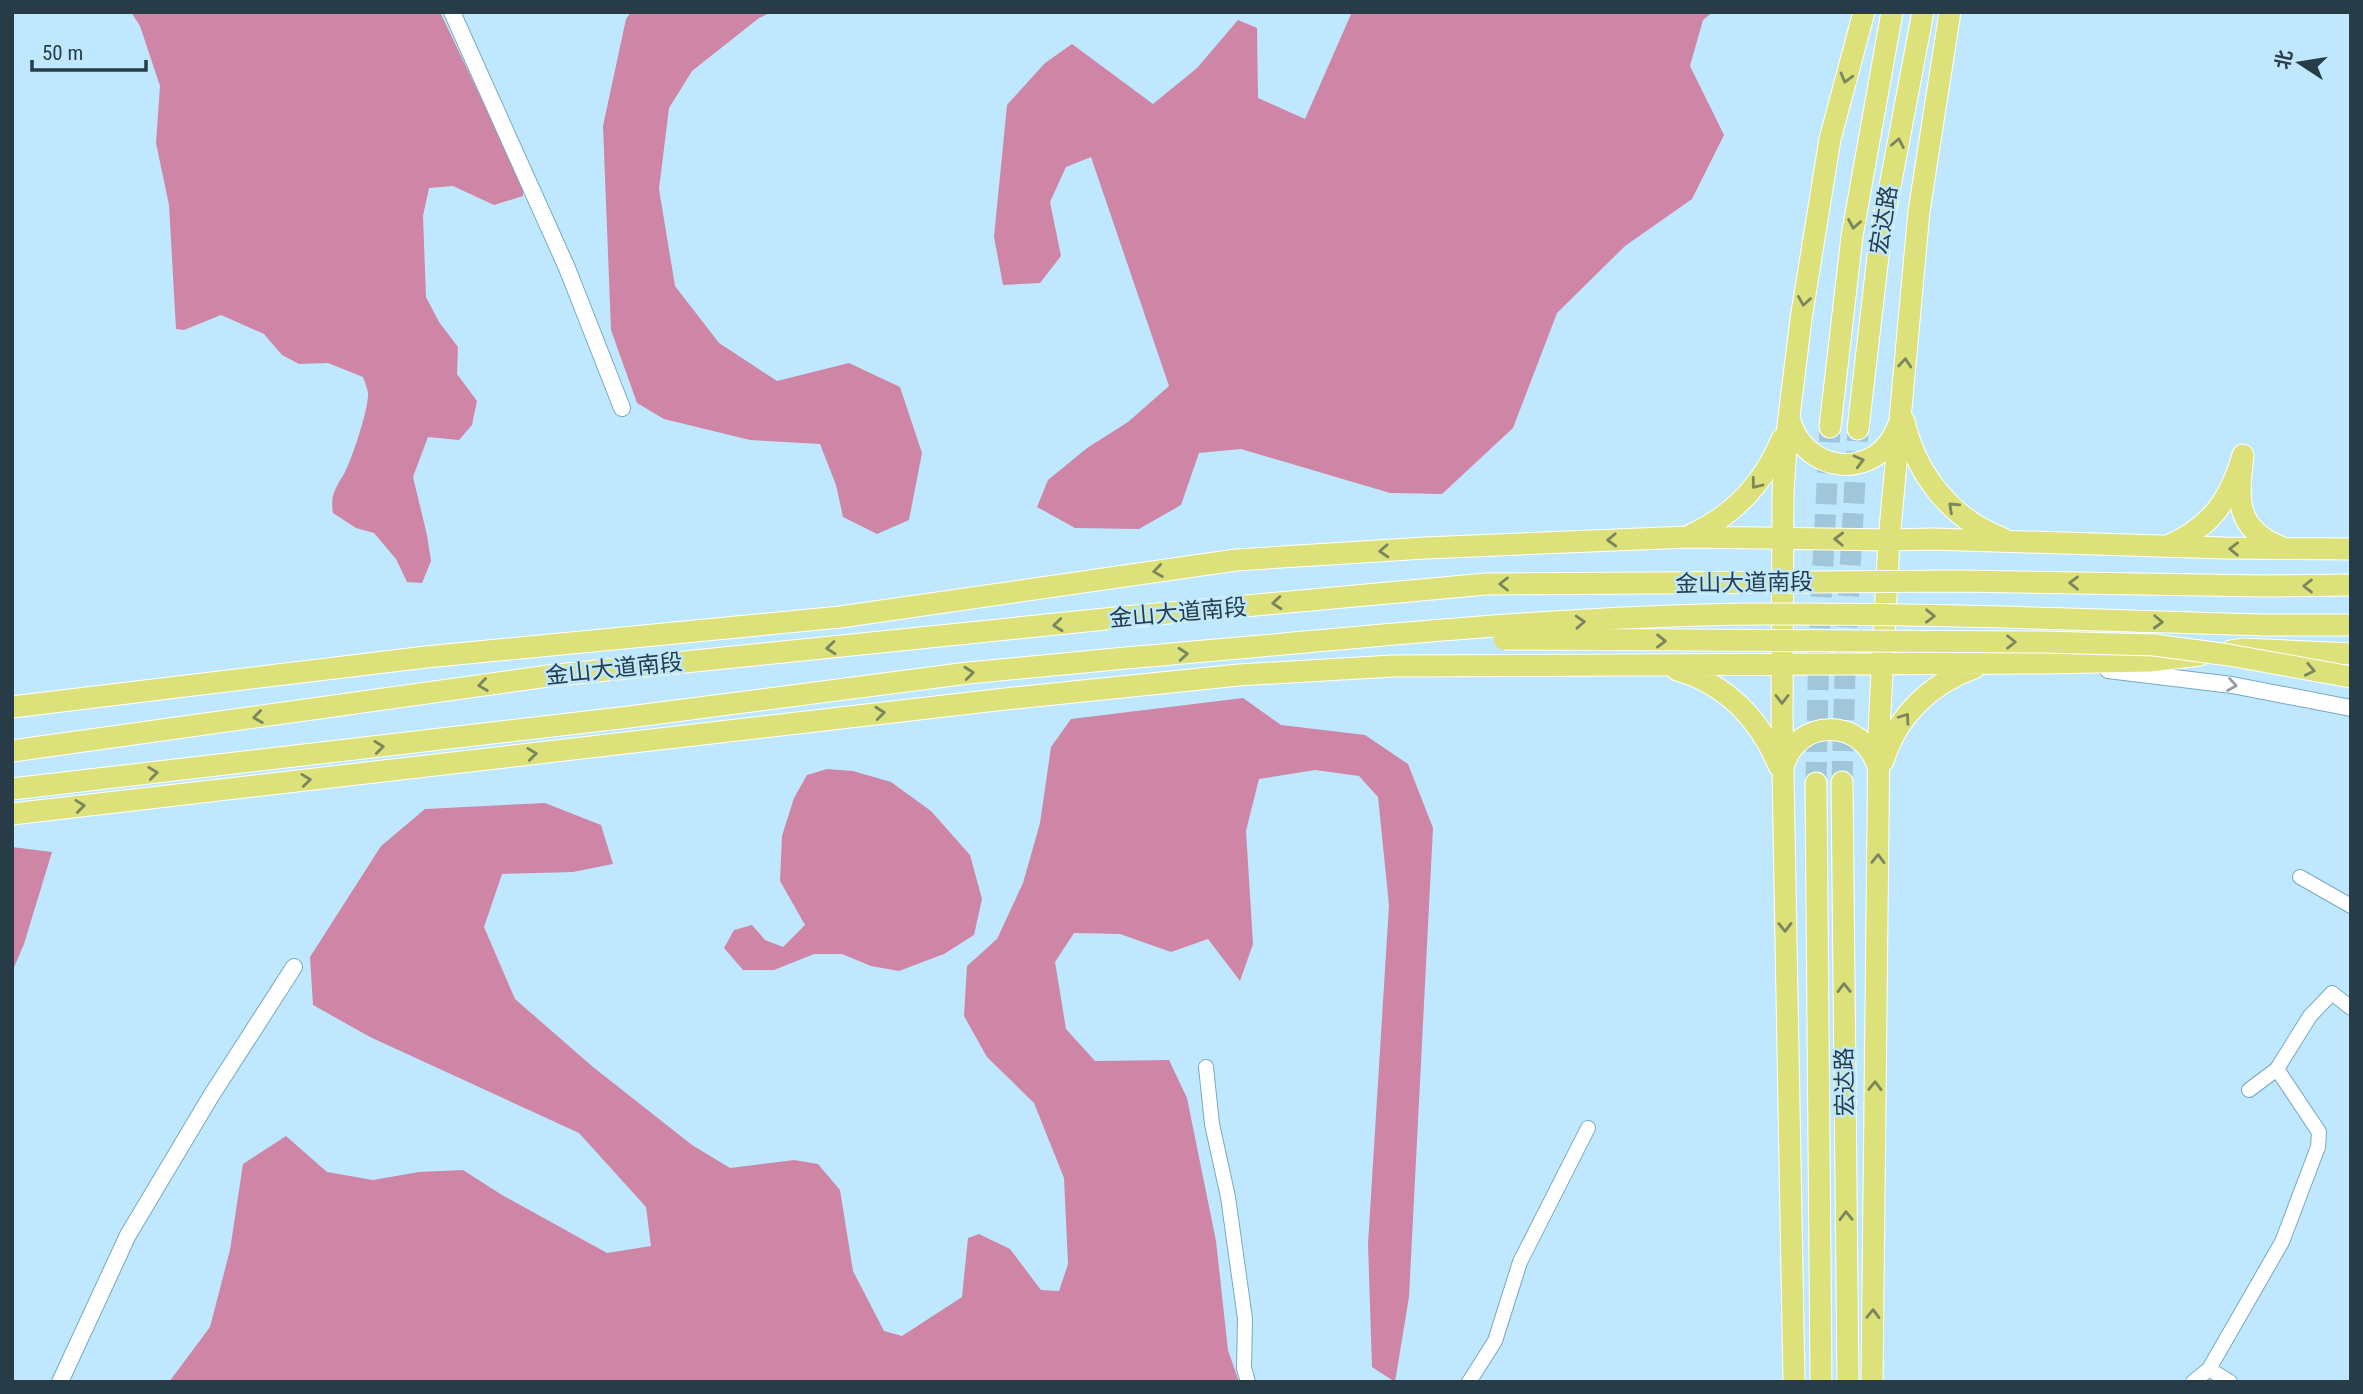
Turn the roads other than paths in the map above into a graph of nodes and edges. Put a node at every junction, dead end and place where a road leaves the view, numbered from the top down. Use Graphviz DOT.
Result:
graph roads {
  1 [pos="452,12"];
  2 [pos="1864,12"];
  3 [pos="1892,12"];
  4 [pos="1923,12"];
  5 [pos="1950,12"];
  6 [pos="1959,12"];
  7 [pos="1945,45"];
  8 [pos="1902,400"];
  9 [pos="622,408"];
  10 [pos="1790,409"];
  11 [pos="1900,422"];
  12 [pos="1830,428"];
  13 [pos="1858,429"];
  14 [pos="1688,537"];
  15 [pos="1782,537"];
  16 [pos="1889,540"];
  17 [pos="2011,542"];
  18 [pos="2165,547"];
  19 [pos="2290,549"];
  20 [pos="2351,549"];
  21 [pos="2351,585"];
  22 [pos="840,617"];
  23 [pos="2351,625"];
  24 [pos="1397,635"];
  25 [pos="2351,654"];
  26 [pos="1993,663"];
  27 [pos="2043,663"];
  28 [pos="1883,664"];
  29 [pos="1647,665"];
  30 [pos="1782,665"];
  31 [pos="627,667"];
  32 [pos="2351,677"];
  33 [pos="12,707"];
  34 [pos="2351,708"];
  35 [pos="629,717"];
  36 [pos="830,719"];
  37 [pos="12,751"];
  38 [pos="1782,774"];
  39 [pos="1879,778"];
  40 [pos="1842,782"];
  41 [pos="1816,783"];
  42 [pos="12,789"];
  43 [pos="12,814"];
  44 [pos="2300,877"];
  45 [pos="2351,906"];
  46 [pos="294,967"];
  47 [pos="2349,1003"];
  48 [pos="1206,1067"];
  49 [pos="2277,1069"];
  50 [pos="2249,1090"];
  51 [pos="1588,1128"];
  52 [pos="2209,1369"];
  53 [pos="60,1382"];
  54 [pos="1248,1382"];
  55 [pos="1469,1382"];
  56 [pos="1794,1382"];
  57 [pos="1821,1382"];
  58 [pos="1848,1382"];
  59 [pos="1872,1382"];
  60 [pos="2193,1382"];
  61 [pos="2230,1382"];
  1 -- 9 [label="street"];
  2 -- 10 [label="main road, one-way"];
  3 -- 12 [label="main road, 宏达路, one-way"];
  13 -- 4 [label="main road, 宏达路, one-way"];
  5 -- 7 [label="main road"];
  6 -- 7 [label="street"];
  8 -- 7 [label="main road, one-way"];
  8 -- 11 [label="main road"];
  17 -- 8 [label="main road, one-way"];
  10 -- 11 [label="main road, one-way"];
  10 -- 14 [label="main road, one-way"];
  10 -- 15 [label="main road"];
  11 -- 16 [label="main road"];
  14 -- 15 [label="main road"];
  14 -- 22 [label="main road, one-way"];
  16 -- 15 [label="main road, one-way"];
  15 -- 30 [label="main road"];
  16 -- 17 [label="main road"];
  16 -- 28 [label="main road"];
  17 -- 18 [label="main road"];
  19 -- 18 [label="main road, one-way"];
  18 -- 19 [label="main road"];
  19 -- 20 [label="main road"];
  21 -- 31 [label="main road, 金山大道南段, one-way, bridge"];
  22 -- 31 [label="main road"];
  22 -- 33 [label="main road"];
  24 -- 23 [label="main road, 金山大道南段, one-way, bridge"];
  24 -- 32 [label="main road, one-way, bridge"];
  35 -- 24 [label="main road, 金山大道南段, one-way, bridge"];
  25 -- 27 [label="main road"];
  26 -- 27 [label="main road"];
  26 -- 28 [label="main road"];
  39 -- 26 [label="main road, one-way"];
  27 -- 34 [label="street, one-way"];
  28 -- 30 [label="main road"];
  28 -- 39 [label="main road"];
  29 -- 30 [label="main road"];
  36 -- 29 [label="main road, one-way"];
  29 -- 38 [label="main road"];
  30 -- 38 [label="main road, one-way"];
  31 -- 37 [label="main road, 金山大道南段, one-way"];
  35 -- 36 [label="main road"];
  42 -- 35 [label="main road, 金山大道南段, one-way"];
  43 -- 36 [label="main road, one-way"];
  38 -- 39 [label="main road"];
  38 -- 56 [label="main road, one-way"];
  59 -- 39 [label="main road, one-way"];
  58 -- 40 [label="main road, 宏达路, one-way"];
  41 -- 57 [label="main road, 宏达路"];
  44 -- 45 [label="street"];
  46 -- 53 [label="street"];
  47 -- 49 [label="street"];
  48 -- 54 [label="street"];
  49 -- 50 [label="street"];
  49 -- 52 [label="street"];
  51 -- 55 [label="street"];
  52 -- 60 [label="street"];
  52 -- 61 [label="street"];
}
